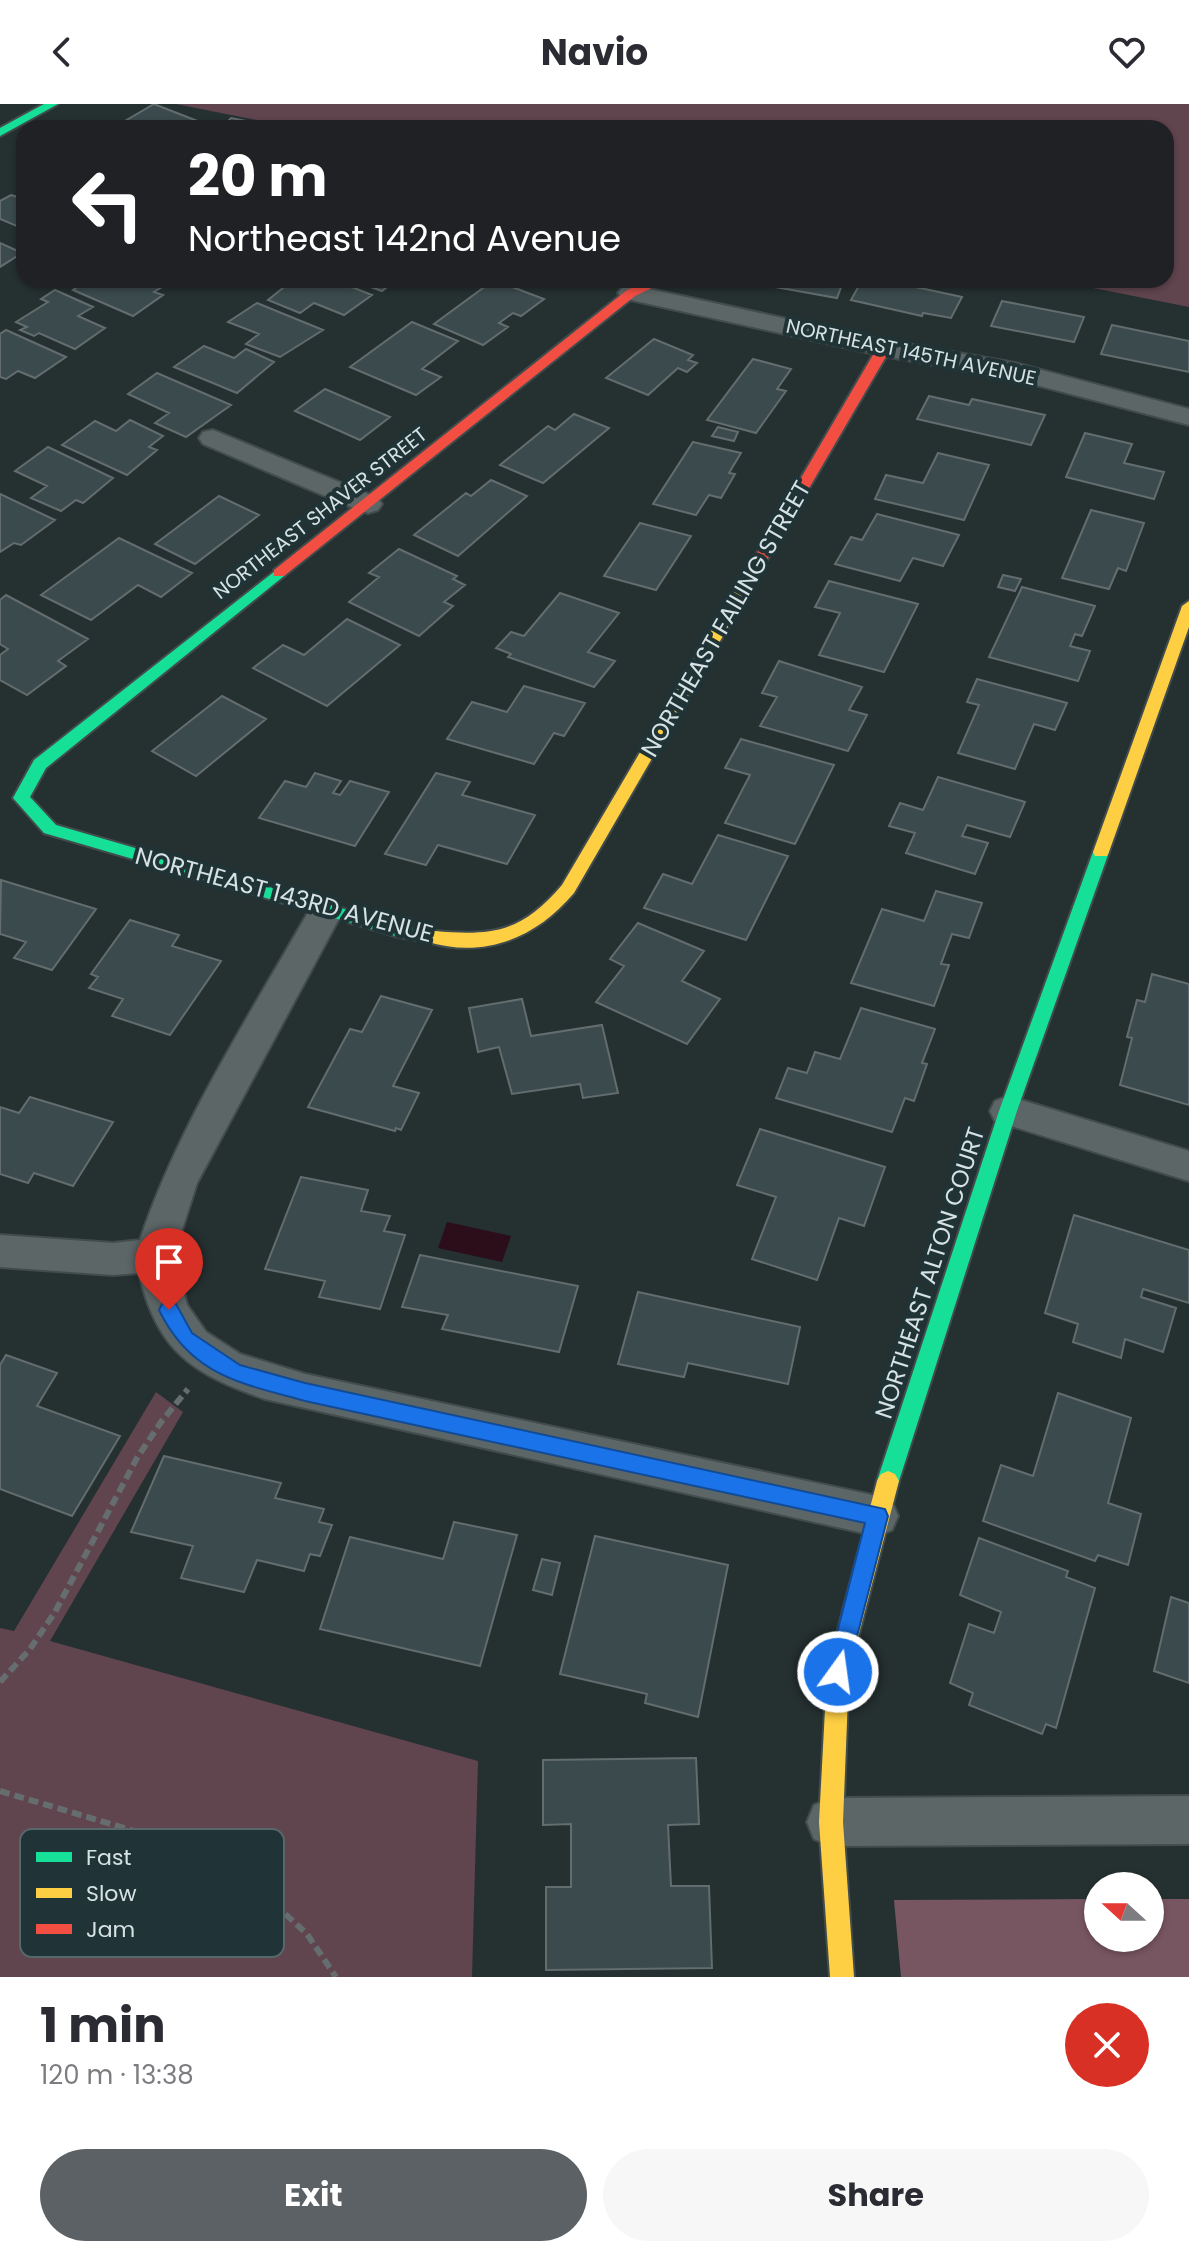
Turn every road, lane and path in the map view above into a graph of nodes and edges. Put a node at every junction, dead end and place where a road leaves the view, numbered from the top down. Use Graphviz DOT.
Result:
graph roads {
  1 [pos="52,104"];
  2 [pos="23,120"];
  3 [pos="643,288"];
  4 [pos="631,293"];
  5 [pos="884,348"];
  6 [pos="1189,417"];
  7 [pos="213,438"];
  8 [pos="368,504"];
  9 [pos="1189,606"];
  10 [pos="10,800"];
  11 [pos="568,889"];
  12 [pos="326,911"];
  13 [pos="1008,1111"];
  14 [pos="1189,1166"];
  15 [pos="0,1251"];
  16 [pos="154,1255"];
  17 [pos="214,1361"];
  18 [pos="877,1516"];
  19 [pos="0,1682"];
  20 [pos="0,1791"];
  21 [pos="1189,1820"];
  22 [pos="831,1822"];
  23 [pos="128,1829"];
  24 [pos="284,1913"];
  25 [pos="336,1977"];
  26 [pos="842,1977"];
  1 -- 2 [label="street"];
  3 -- 4 [label="street, NORTHEAST SHAVER STREET"];
  4 -- 5 [label="street, NORTHEAST 145TH AVENUE"];
  4 -- 8 [label="street, NORTHEAST SHAVER STREET"];
  5 -- 6 [label="street, NORTHEAST 145TH AVENUE"];
  5 -- 11 [label="street, NORTHEAST FAILING STREET"];
  7 -- 8 [label="street"];
  8 -- 10 [label="street, NORTHEAST SHAVER STREET"];
  9 -- 13 [label="street, NORTHEAST ALTON COURT"];
  10 -- 12 [label="street, NORTHEAST 143RD AVENUE"];
  11 -- 12 [label="street, NORTHEAST 143RD AVENUE"];
  12 -- 16 [label="street"];
  13 -- 14 [label="street"];
  13 -- 18 [label="street, NORTHEAST ALTON COURT"];
  15 -- 16 [label="street"];
  16 -- 17 [label="street"];
  17 -- 18 [label="street"];
  17 -- 19 [label="path"];
  18 -- 22 [label="street, NORTHEAST ALTON COURT"];
  20 -- 23 [label="path"];
  21 -- 22 [label="street"];
  22 -- 26 [label="street, NORTHEAST ALTON COURT"];
  24 -- 25 [label="path"];
}
